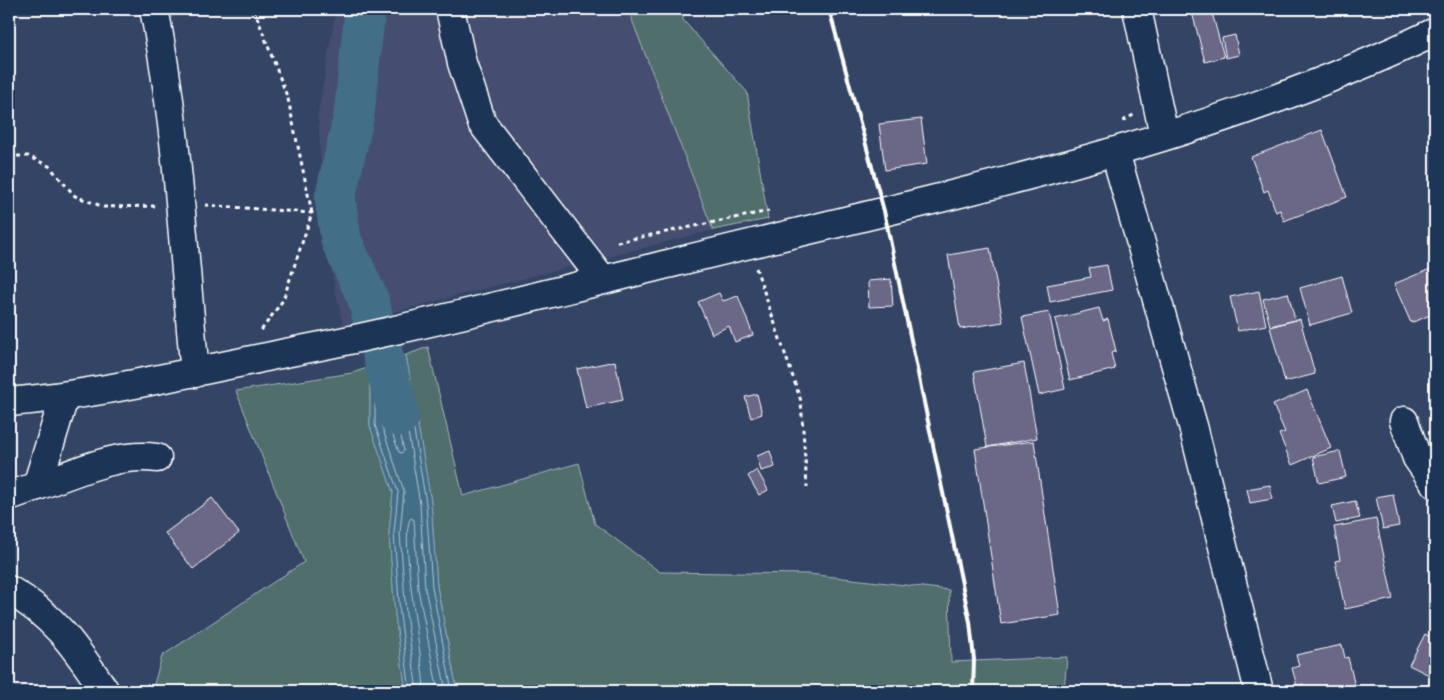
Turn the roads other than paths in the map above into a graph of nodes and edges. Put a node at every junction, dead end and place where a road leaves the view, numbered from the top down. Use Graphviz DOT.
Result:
graph roads {
  1 [pos="154,9"];
  2 [pos="450,9"];
  3 [pos="1136,9"];
  4 [pos="1435,32"];
  5 [pos="1164,135"];
  6 [pos="1115,152"];
  7 [pos="603,280"];
  8 [pos="195,372"];
  9 [pos="64,398"];
  10 [pos="9,402"];
  11 [pos="1404,422"];
  12 [pos="158,458"];
  13 [pos="1435,484"];
  14 [pos="38,486"];
  15 [pos="9,496"];
  16 [pos="9,590"];
  17 [pos="105,691"];
  18 [pos="1259,691"];
  1 -- 8 [label="main road"];
  2 -- 7 [label="main road"];
  3 -- 5 [label="main road"];
  4 -- 5 [label="main road"];
  5 -- 6 [label="main road"];
  6 -- 7 [label="main road"];
  6 -- 18 [label="main road"];
  7 -- 8 [label="main road"];
  8 -- 9 [label="main road"];
  9 -- 10 [label="main road"];
  9 -- 14 [label="main road"];
  11 -- 13 [label="main road"];
  12 -- 14 [label="main road"];
  14 -- 15 [label="main road"];
  16 -- 17 [label="main road"];
}
